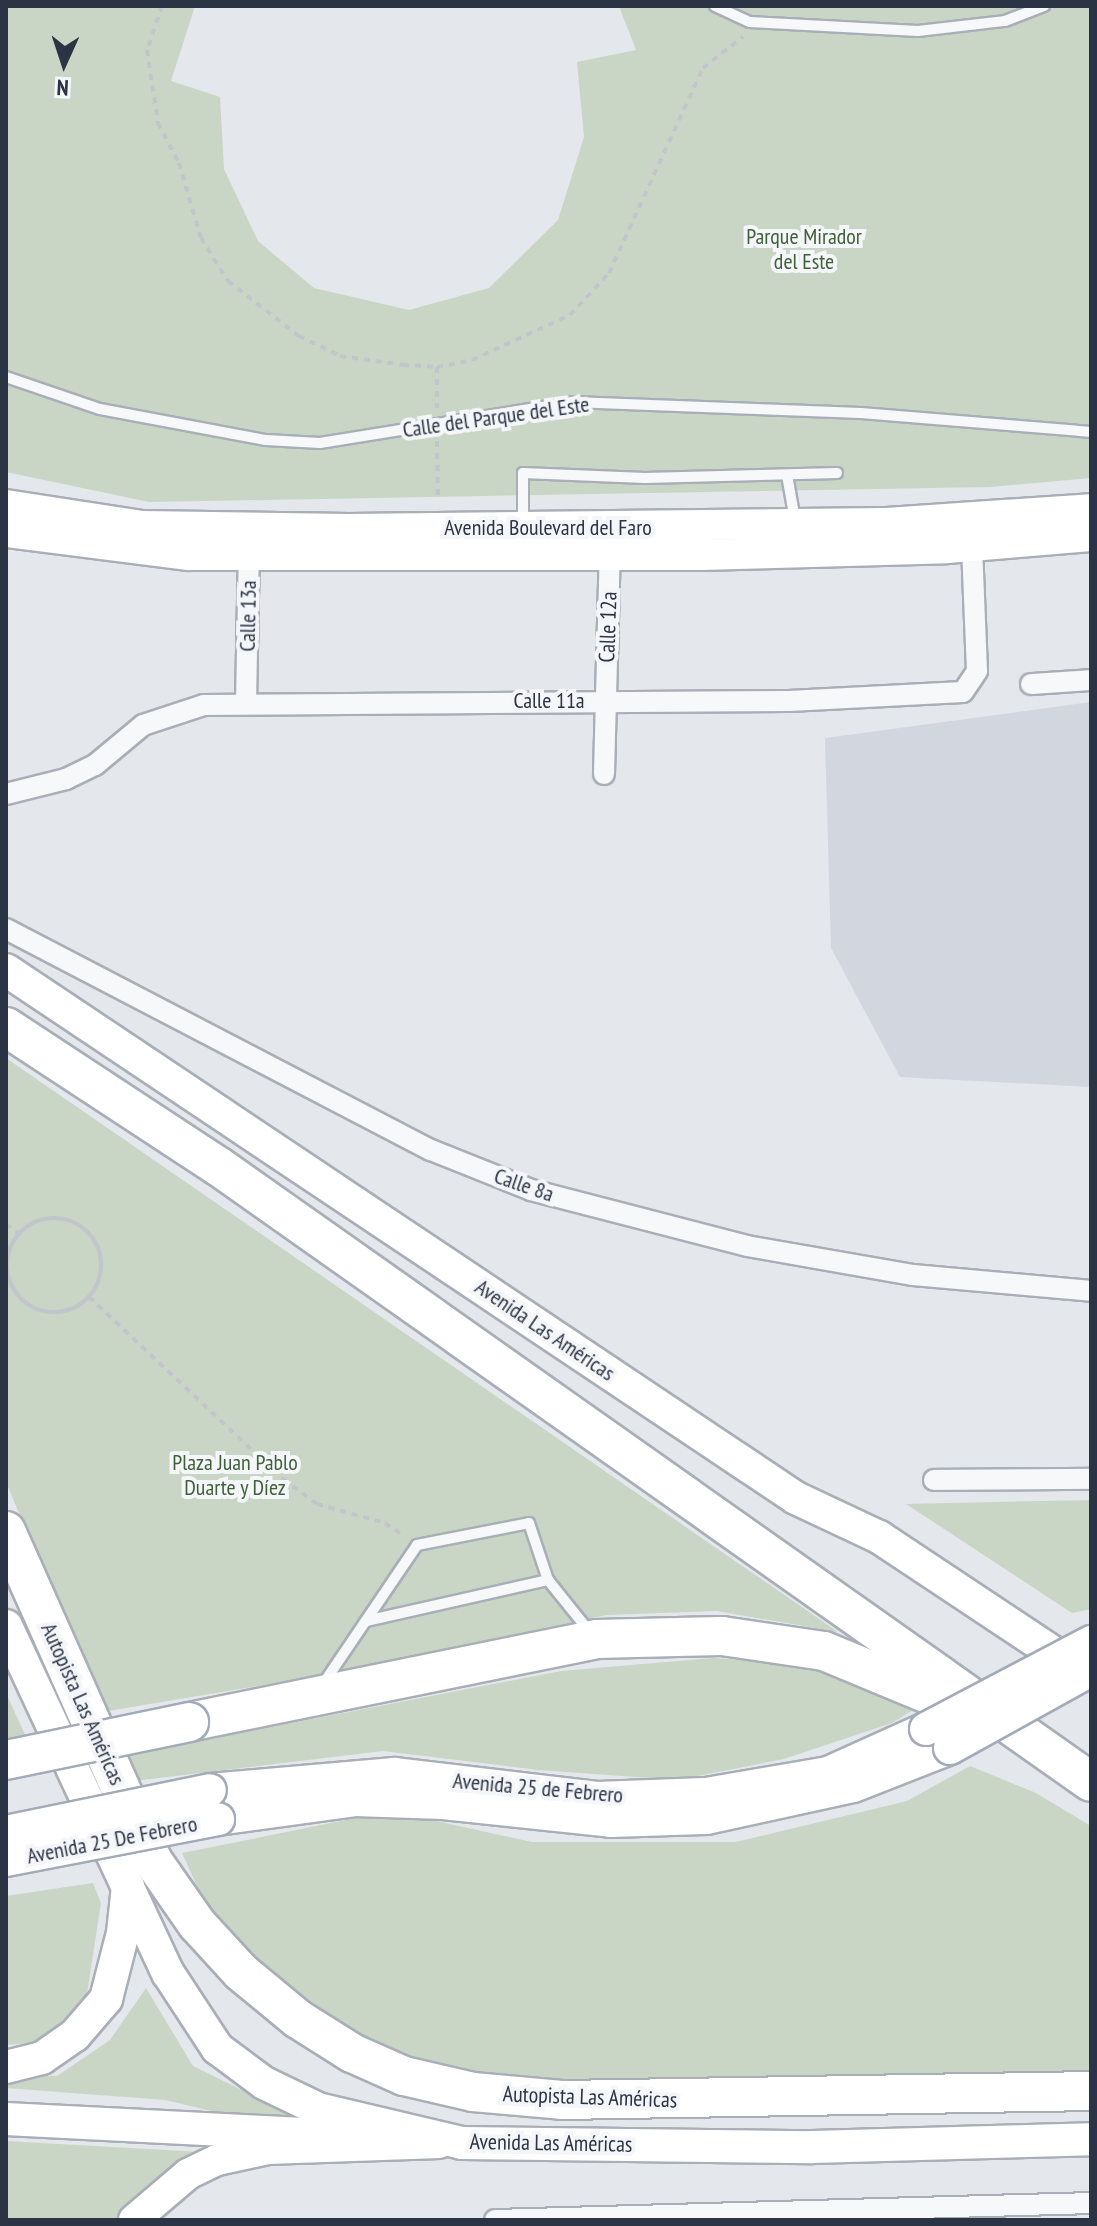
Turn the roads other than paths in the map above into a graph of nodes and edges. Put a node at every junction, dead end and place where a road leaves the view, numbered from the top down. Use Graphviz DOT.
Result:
graph roads {
  1 [pos="715,6"];
  2 [pos="1044,6"];
  3 [pos="6,377"];
  4 [pos="1091,432"];
  5 [pos="837,473"];
  6 [pos="787,475"];
  7 [pos="6,505"];
  8 [pos="1091,509"];
  9 [pos="796,525"];
  10 [pos="523,528"];
  11 [pos="6,532"];
  12 [pos="1091,536"];
  13 [pos="610,540"];
  14 [pos="249,542"];
  15 [pos="972,546"];
  16 [pos="1091,680"];
  17 [pos="1031,684"];
  18 [pos="605,701"];
  19 [pos="246,703"];
  20 [pos="604,774"];
  21 [pos="6,794"];
  22 [pos="6,929"];
  23 [pos="6,970"];
  24 [pos="6,1027"];
  25 [pos="1091,1291"];
  26 [pos="1091,1479"];
  27 [pos="934,1480"];
  28 [pos="6,1531"];
  29 [pos="548,1580"];
  30 [pos="366,1621"];
  31 [pos="6,1626"];
  32 [pos="596,1639"];
  33 [pos="1091,1642"];
  34 [pos="1091,1670"];
  35 [pos="1091,1678"];
  36 [pos="314,1697"];
  37 [pos="1024,1734"];
  38 [pos="938,1738"];
  39 [pos="6,1760"];
  40 [pos="1091,1782"];
  41 [pos="214,1805"];
  42 [pos="6,1832"];
  43 [pos="6,1860"];
  44 [pos="128,1886"];
  45 [pos="6,2067"];
  46 [pos="1091,2091"];
  47 [pos="6,2102"];
  48 [pos="6,2119"];
  49 [pos="87,2124"];
  50 [pos="1091,2139"];
  51 [pos="462,2143"];
  52 [pos="1091,2203"];
  53 [pos="725,2217"];
  54 [pos="134,2220"];
  55 [pos="495,2220"];
  1 -- 2 [label="lane"];
  3 -- 4 [label="lane, Calle del Parque del Este"];
  5 -- 6 [label="lane"];
  6 -- 9 [label="lane"];
  6 -- 10 [label="lane"];
  7 -- 14 [label="street, Avenida Boulevard del Faro"];
  8 -- 9 [label="street, Avenida Boulevard del Faro"];
  9 -- 13 [label="street, Avenida Boulevard del Faro"];
  10 -- 13 [label="street, Avenida Boulevard del Faro"];
  10 -- 14 [label="street, Avenida Boulevard del Faro"];
  11 -- 14 [label="street, Avenida Boulevard del Faro"];
  12 -- 15 [label="street, Avenida Boulevard del Faro"];
  13 -- 14 [label="street, Avenida Boulevard del Faro"];
  13 -- 15 [label="street, Avenida Boulevard del Faro"];
  13 -- 18 [label="street, Calle 12a"];
  14 -- 19 [label="street, Calle 13a"];
  15 -- 18 [label="street, Calle 11a"];
  16 -- 17 [label="street"];
  18 -- 19 [label="street, Calle 11a"];
  18 -- 20 [label="street, Calle 12a"];
  19 -- 21 [label="street, Calle 11a"];
  22 -- 25 [label="street, Calle 8a"];
  23 -- 35 [label="main road, Avenida Las Américas"];
  24 -- 37 [label="highway"];
  26 -- 27 [label="street"];
  28 -- 46 [label="highway, Autopista Las Américas"];
  29 -- 30 [label="lane"];
  29 -- 30 [label="lane"];
  29 -- 32 [label="lane"];
  30 -- 36 [label="lane"];
  31 -- 44 [label="main road, Avenida Las Américas"];
  32 -- 36 [label="highway"];
  32 -- 37 [label="highway"];
  33 -- 38 [label="main road, Avenida 25 de Febrero, bridge"];
  34 -- 38 [label="main road, Avenida 25 de Febrero, bridge"];
  36 -- 39 [label="highway, bridge"];
  37 -- 40 [label="highway"];
  38 -- 41 [label="main road, Avenida 25 de Febrero"];
  41 -- 42 [label="main road, Avenida 25 de Febrero, bridge"];
  41 -- 43 [label="main road, Avenida 25 De Febrero, bridge"];
  44 -- 45 [label="main road"];
  44 -- 51 [label="main road, Avenida Las Américas"];
  47 -- 49 [label="main road"];
  48 -- 49 [label="main road"];
  49 -- 51 [label="main road"];
  50 -- 51 [label="main road, Avenida Las Américas"];
  51 -- 54 [label="street"];
  52 -- 53 [label="street"];
  53 -- 55 [label="street"];
}
